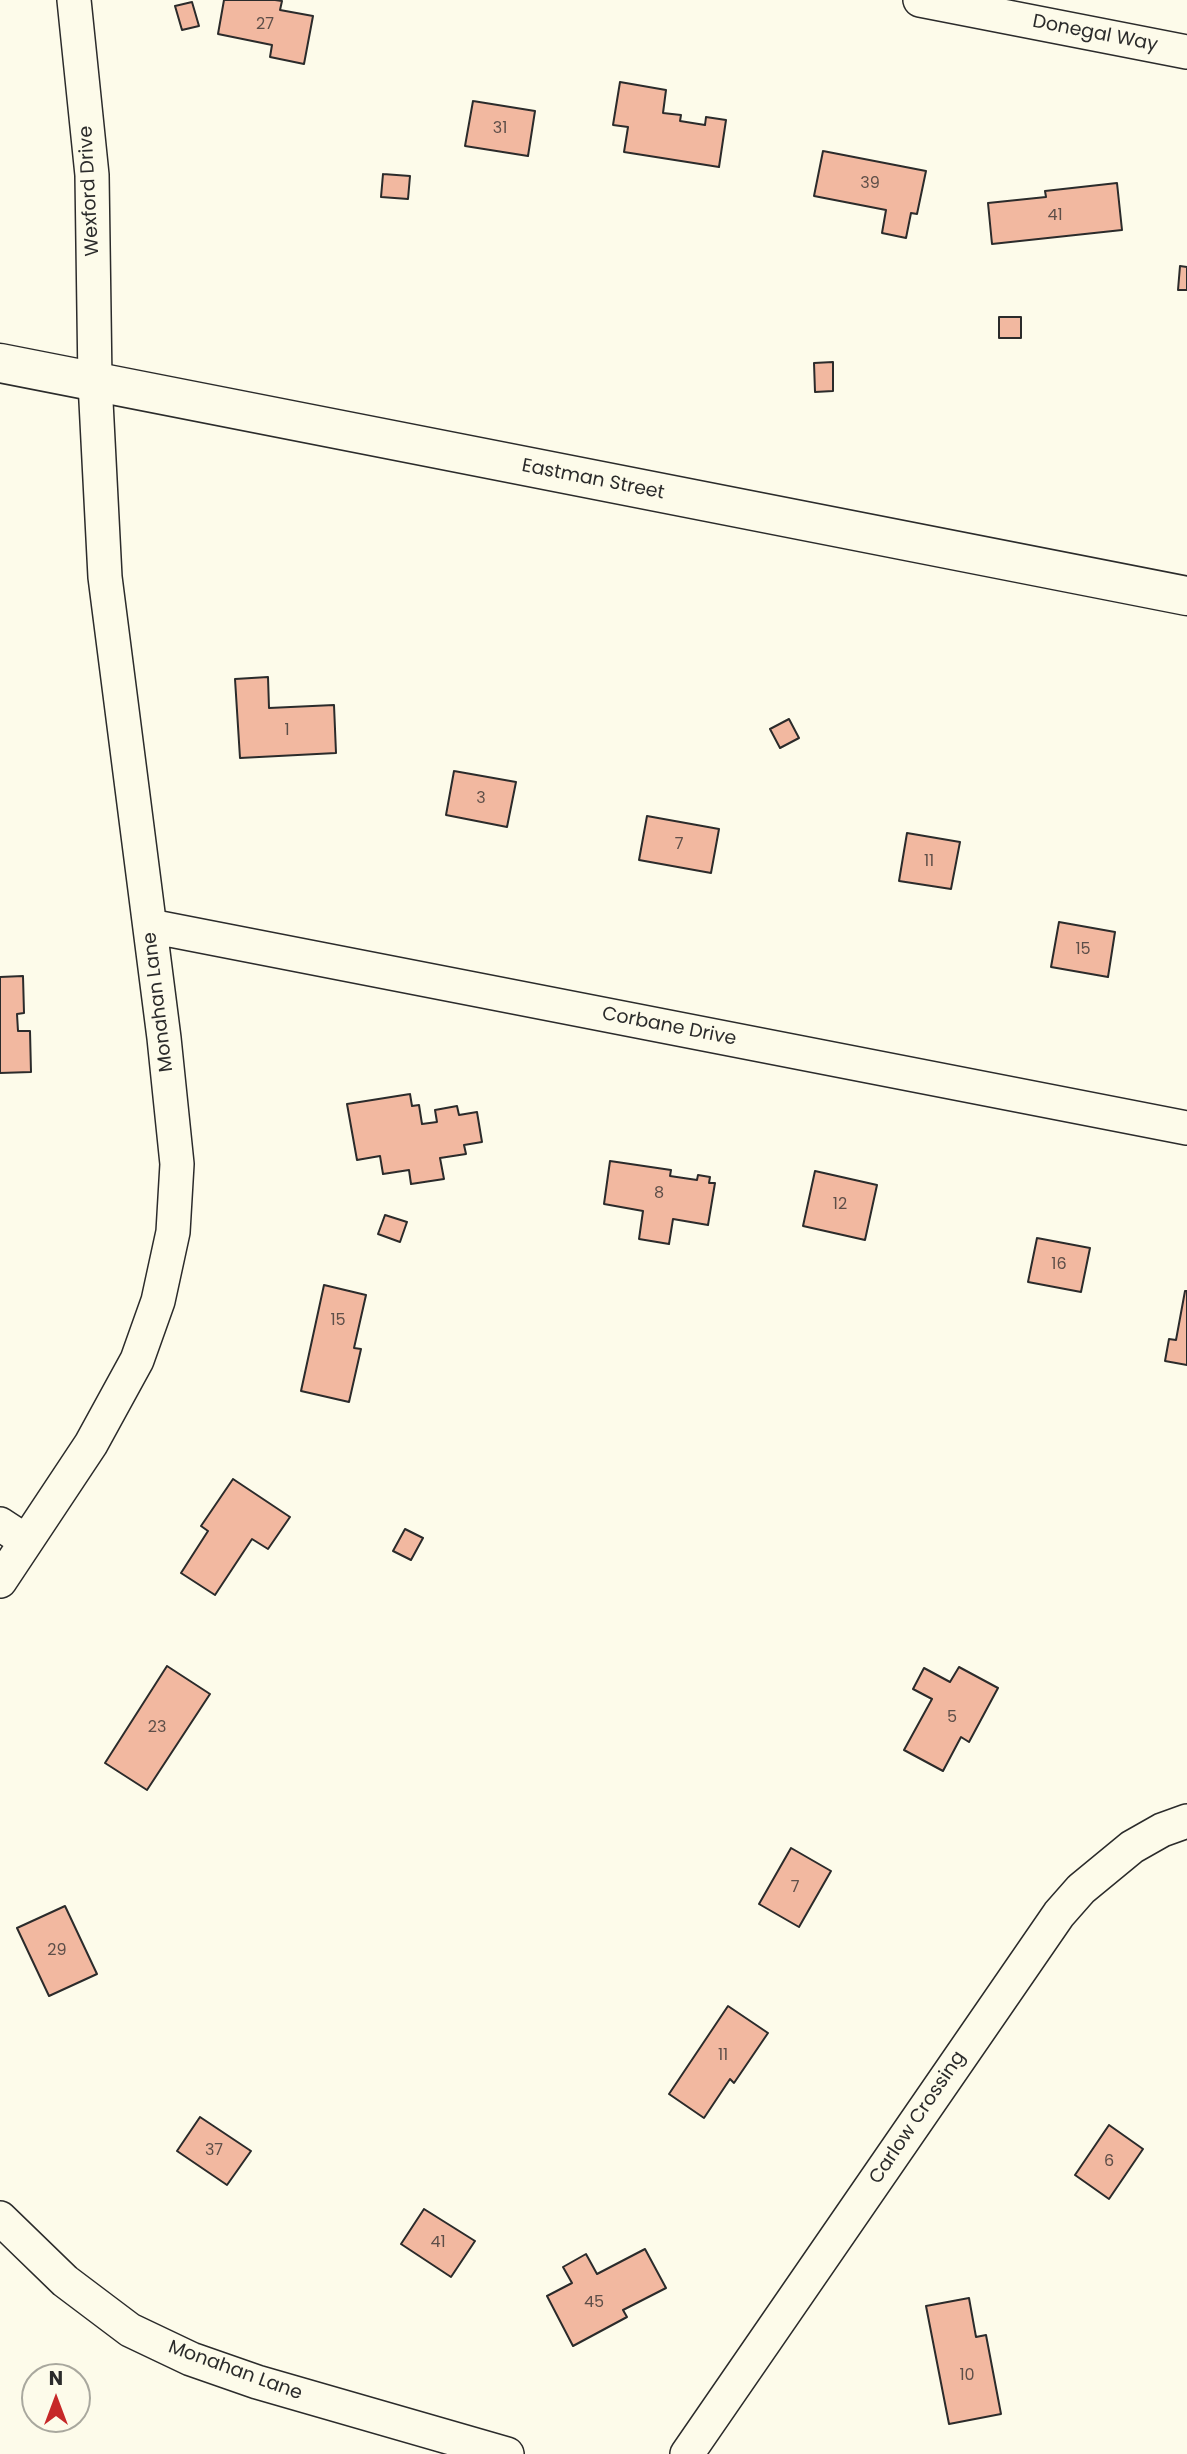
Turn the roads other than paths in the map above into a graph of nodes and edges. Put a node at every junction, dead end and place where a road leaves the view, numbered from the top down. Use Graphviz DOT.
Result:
graph roads {
  1 [pos="74,0"];
  2 [pos="920,0"];
  3 [pos="1187,52"];
  4 [pos="0,363"];
  5 [pos="95,382"];
  6 [pos="1187,596"];
  7 [pos="150,926"];
  8 [pos="1187,1128"];
  9 [pos="13,1533"];
  10 [pos="0,1581"];
  11 [pos="1187,1821"];
  12 [pos="0,2218"];
  13 [pos="507,2454"];
  14 [pos="687,2454"];
  1 -- 5 [label="street, Wexford Drive"];
  2 -- 3 [label="street, Donegal Way"];
  4 -- 5 [label="main road, Eastman Street"];
  5 -- 6 [label="main road, Eastman Street"];
  5 -- 7 [label="street, Monahan Lane"];
  7 -- 8 [label="street, Corbane Drive"];
  7 -- 9 [label="street, Monahan Lane"];
  9 -- 10 [label="street, Monahan Lane"];
  11 -- 14 [label="street, Carlow Crossing"];
  12 -- 13 [label="street, Monahan Lane"];
}
